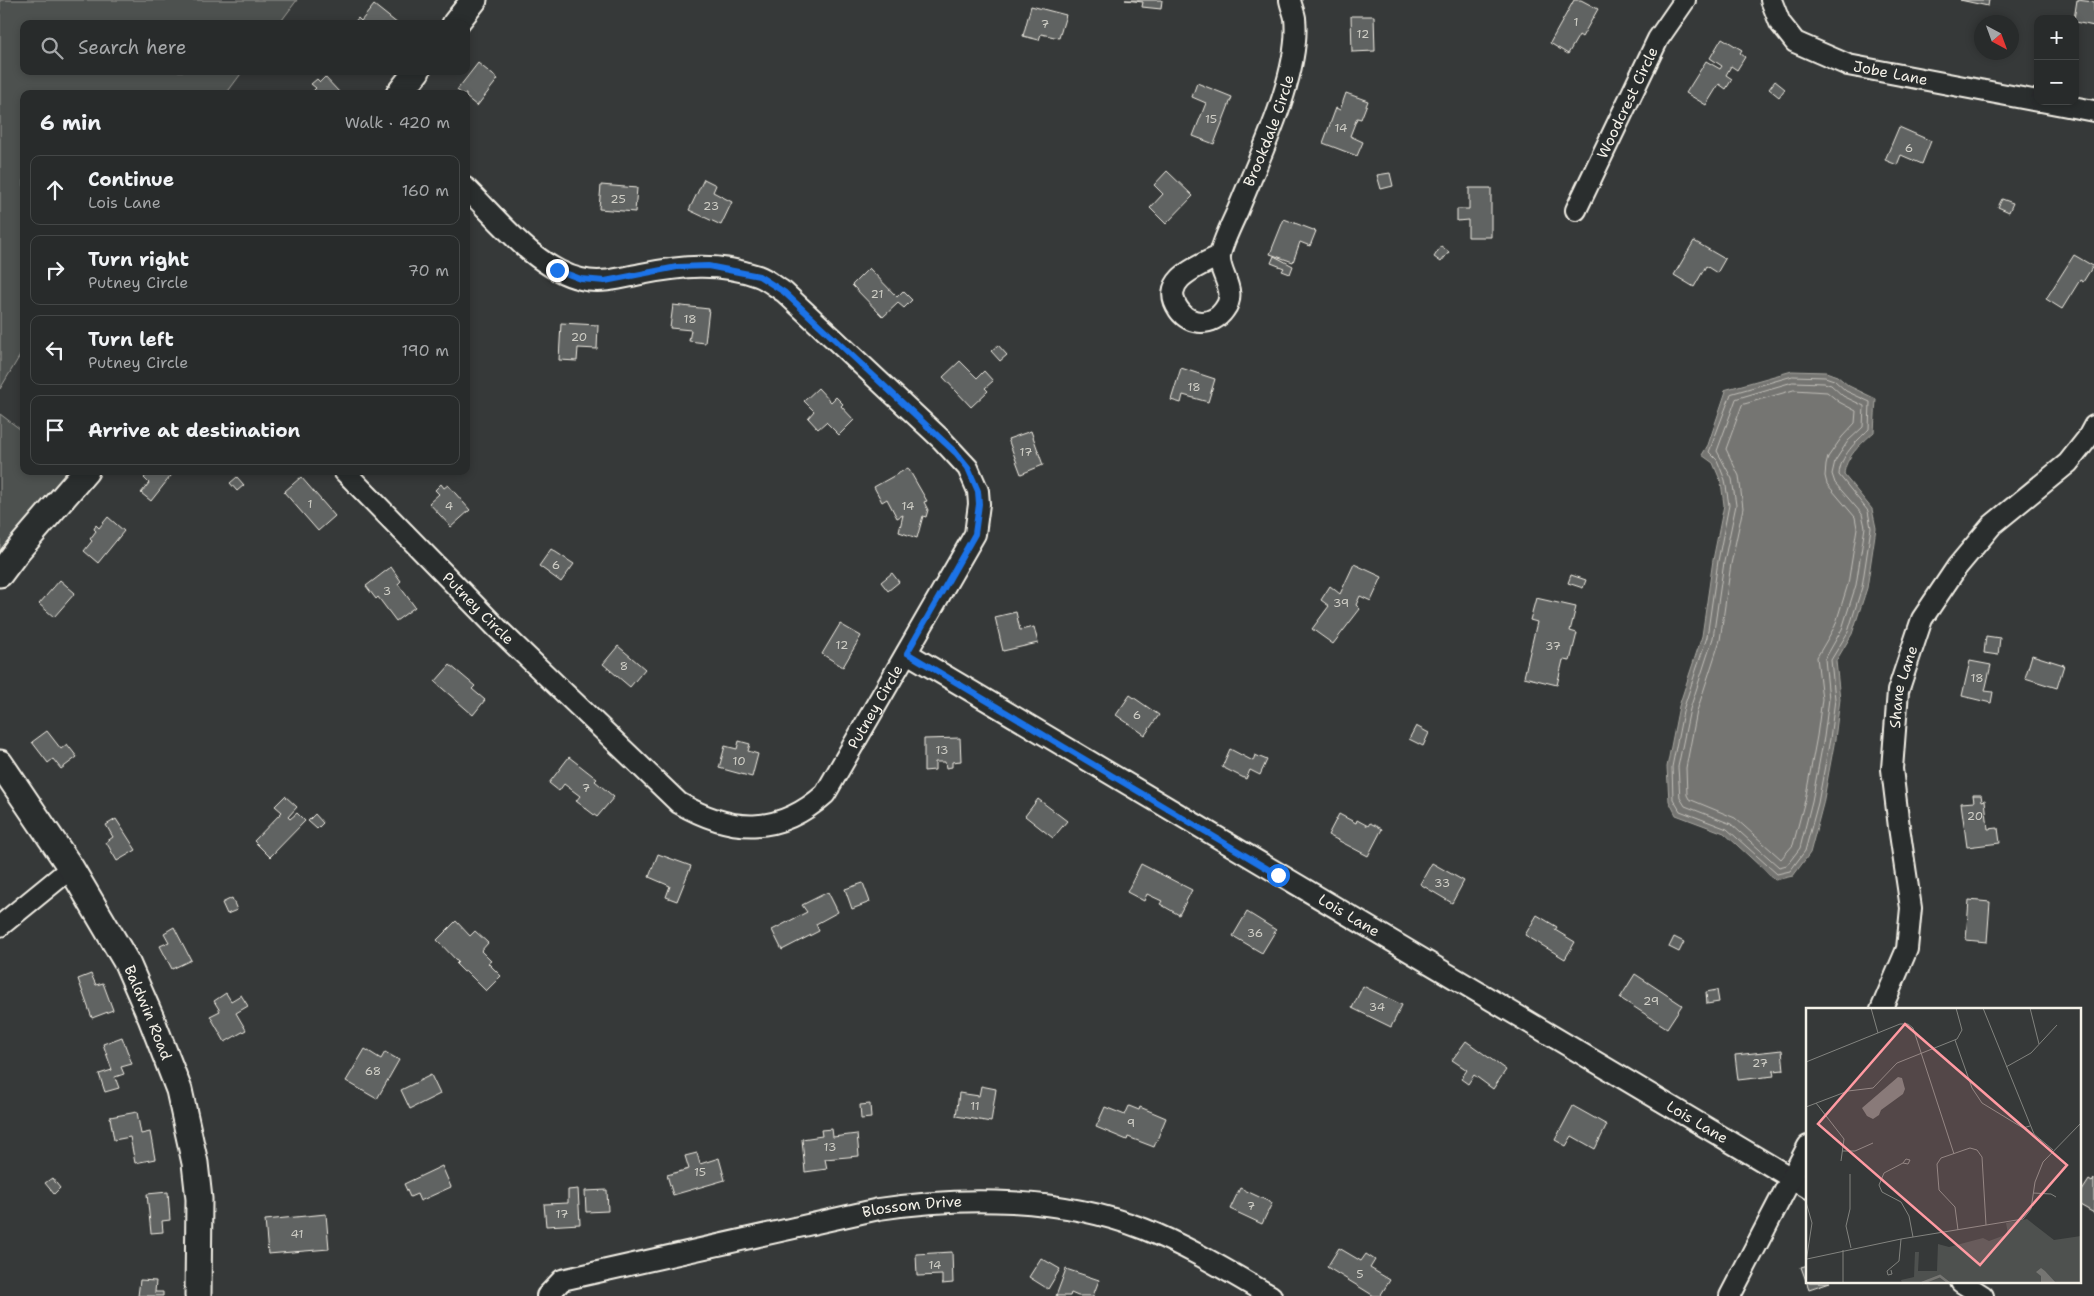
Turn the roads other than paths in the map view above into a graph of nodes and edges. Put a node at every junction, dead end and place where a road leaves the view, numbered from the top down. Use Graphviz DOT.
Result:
graph roads {
  1 [pos="474,0"];
  2 [pos="1290,0"];
  3 [pos="1685,0"];
  4 [pos="1771,0"];
  5 [pos="458,20"];
  6 [pos="414,75"];
  7 [pos="402,90"];
  8 [pos="2034,100"];
  9 [pos="2062,105"];
  10 [pos="2094,111"];
  11 [pos="470,192"];
  12 [pos="1576,210"];
  13 [pos="1219,256"];
  14 [pos="2094,426"];
  15 [pos="83,475"];
  16 [pos="348,475"];
  17 [pos="0,574"];
  18 [pos="907,653"];
  19 [pos="0,764"];
  20 [pos="71,868"];
  21 [pos="0,926"];
  22 [pos="1882,1008"];
  23 [pos="1806,1150"];
  24 [pos="1790,1178"];
  25 [pos="1806,1187"];
  26 [pos="1964,1284"];
  27 [pos="198,1296"];
  28 [pos="547,1296"];
  29 [pos="1271,1296"];
  30 [pos="1730,1296"];
  31 [pos="1983,1296"];
  1 -- 5 [label="street"];
  2 -- 13 [label="street, Brookdale Circle"];
  3 -- 12 [label="street, Woodcrest Circle"];
  4 -- 8 [label="street, Jobe Lane"];
  6 -- 7 [label="street"];
  9 -- 10 [label="street, Jobe Lane"];
  11 -- 18 [label="street, Putney Circle"];
  14 -- 22 [label="street, Shane Lane"];
  15 -- 17 [label="street"];
  16 -- 18 [label="street, Putney Circle"];
  18 -- 24 [label="street, Lois Lane"];
  19 -- 20 [label="street, Baldwin Road"];
  20 -- 21 [label="street"];
  20 -- 27 [label="street, Baldwin Road"];
  23 -- 24 [label="street"];
  24 -- 25 [label="street, Lois Lane"];
  24 -- 30 [label="street"];
  26 -- 31 [label="street"];
  28 -- 29 [label="street, Blossom Drive"];
}
